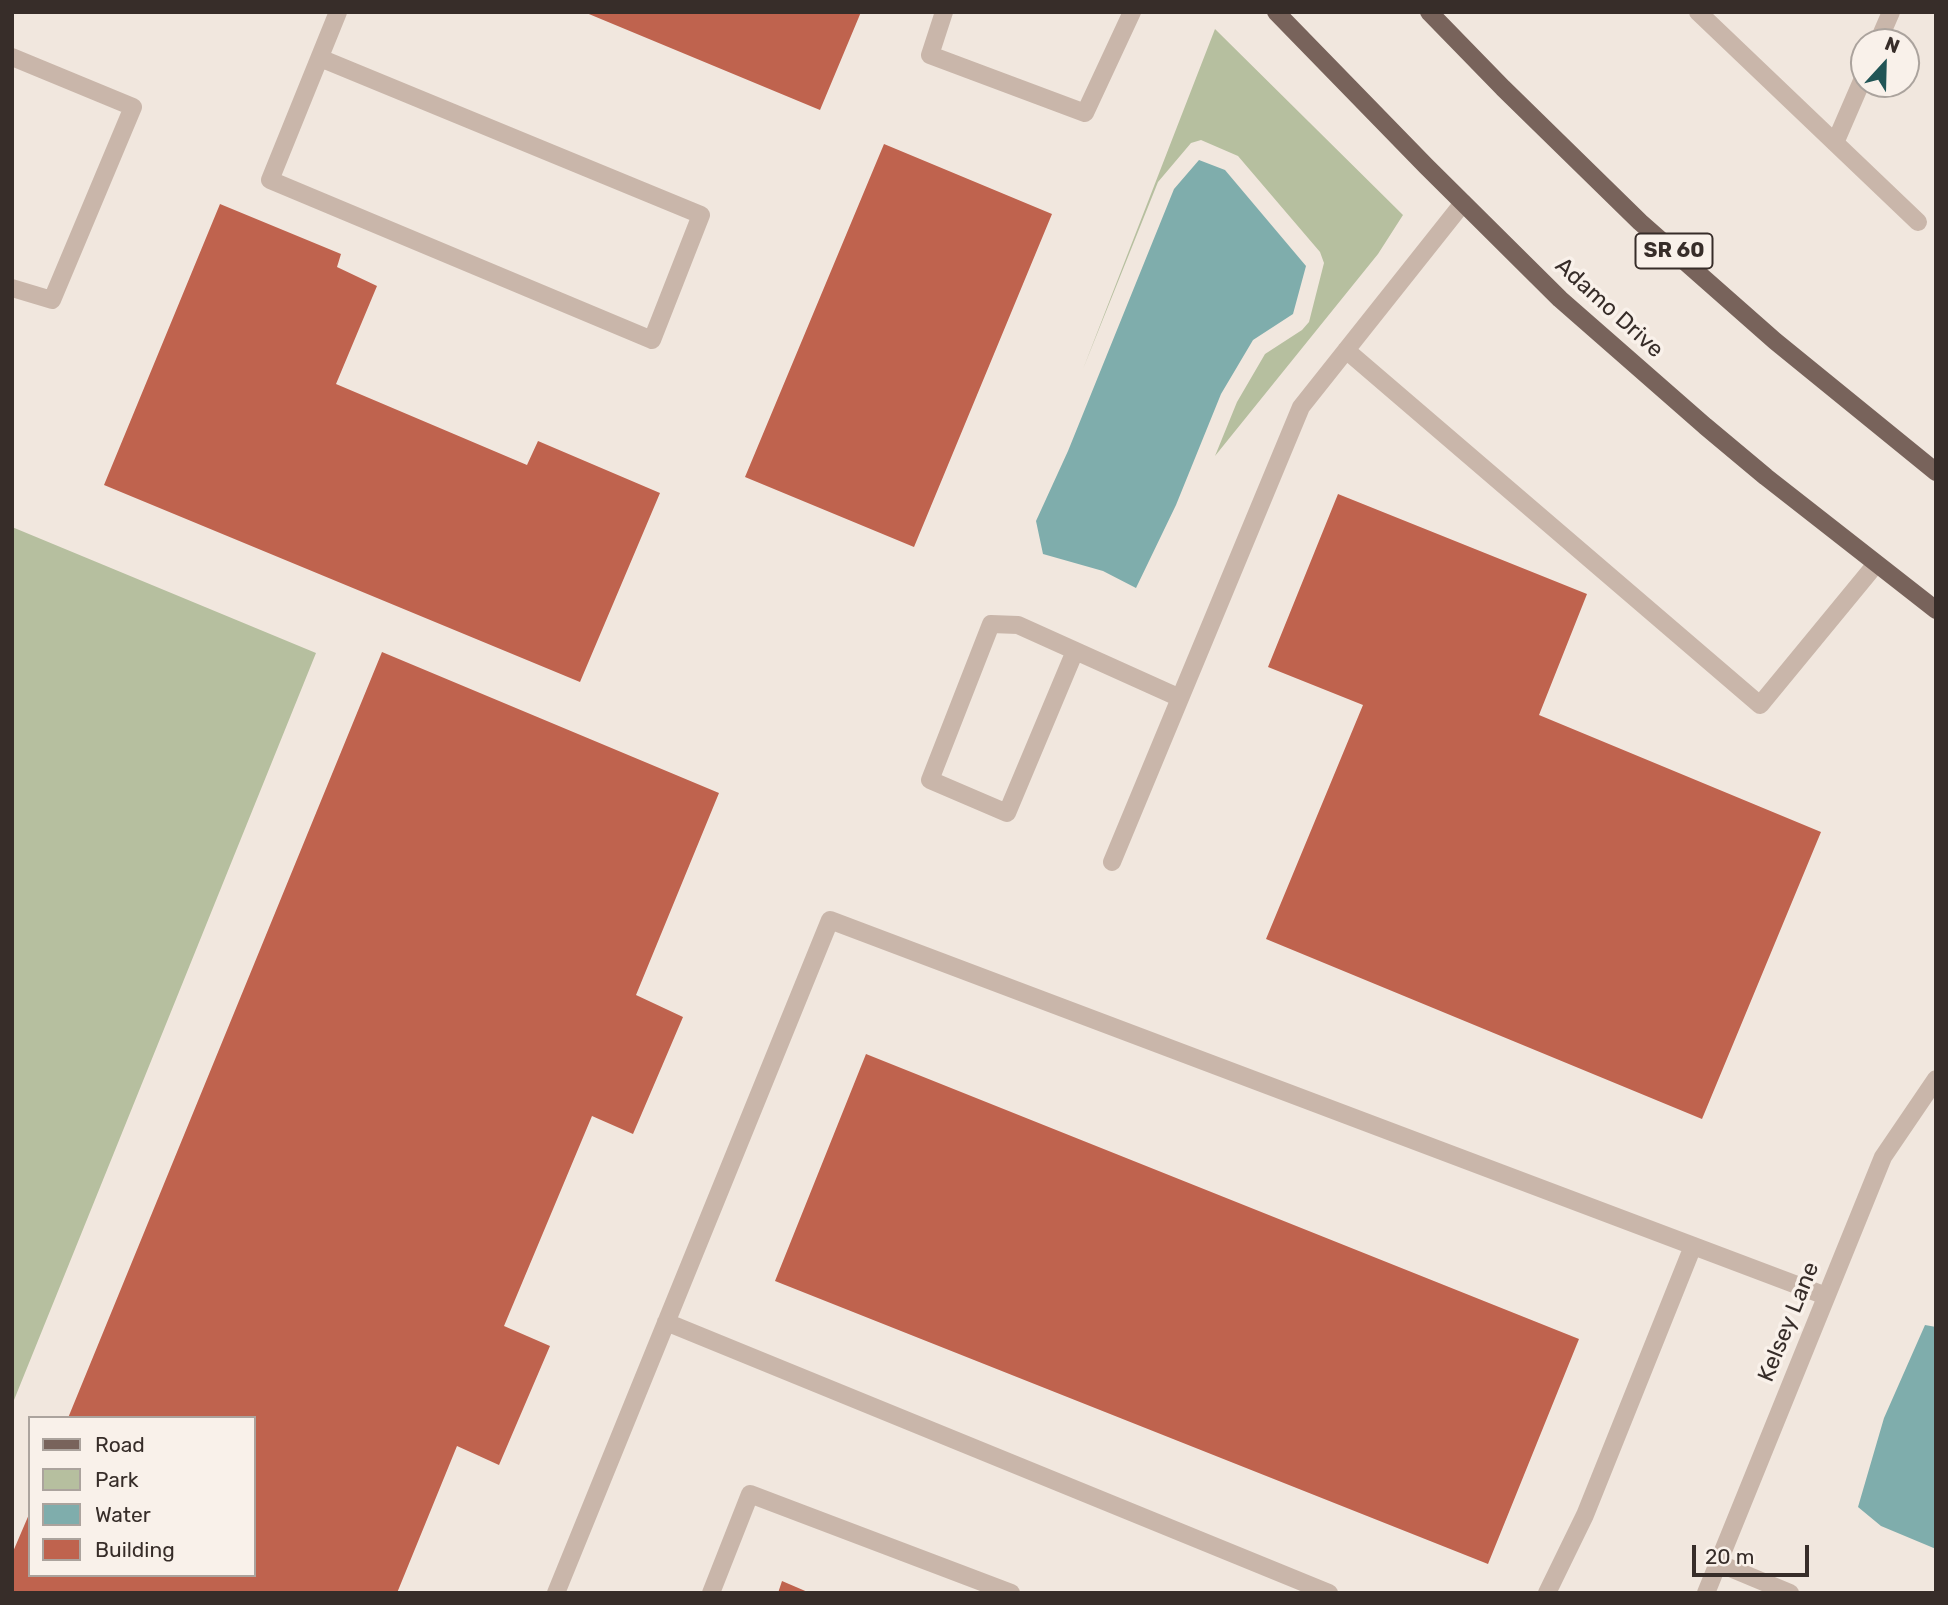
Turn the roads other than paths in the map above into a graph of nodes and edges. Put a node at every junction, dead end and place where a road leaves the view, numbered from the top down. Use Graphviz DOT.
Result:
graph roads {
  1 [pos="338,12"];
  2 [pos="944,12"];
  3 [pos="1132,12"];
  4 [pos="1276,12"];
  5 [pos="1429,12"];
  6 [pos="1698,12"];
  7 [pos="12,57"];
  8 [pos="320,58"];
  9 [pos="1854,98"];
  10 [pos="1835,143"];
  11 [pos="1463,203"];
  12 [pos="1918,222"];
  13 [pos="12,288"];
  14 [pos="1346,351"];
  15 [pos="1936,472"];
  16 [pos="1876,564"];
  17 [pos="1936,610"];
  18 [pos="1075,651"];
  19 [pos="1180,698"];
  20 [pos="1112,862"];
  21 [pos="1936,1079"];
  22 [pos="1693,1246"];
  23 [pos="1826,1296"];
  24 [pos="666,1322"];
  25 [pos="1718,1563"];
  26 [pos="556,1593"];
  27 [pos="711,1593"];
  28 [pos="1011,1593"];
  29 [pos="1329,1593"];
  30 [pos="1547,1593"];
  31 [pos="1706,1593"];
  32 [pos="1790,1593"];
  1 -- 8 [label="street"];
  2 -- 3 [label="street"];
  4 -- 11 [label="main road, Adamo Drive"];
  5 -- 15 [label="main road, SR 60"];
  6 -- 10 [label="street"];
  7 -- 13 [label="street"];
  8 -- 8 [label="street"];
  9 -- 10 [label="street"];
  10 -- 12 [label="street"];
  11 -- 14 [label="street"];
  11 -- 16 [label="main road, Adamo Drive"];
  14 -- 16 [label="street"];
  14 -- 19 [label="street"];
  16 -- 17 [label="main road, Adamo Drive"];
  18 -- 18 [label="street"];
  18 -- 19 [label="street"];
  19 -- 20 [label="street"];
  21 -- 23 [label="street, Kelsey Lane"];
  22 -- 23 [label="street"];
  22 -- 24 [label="street"];
  22 -- 30 [label="street"];
  23 -- 25 [label="street, Kelsey Lane"];
  24 -- 26 [label="street"];
  24 -- 29 [label="street"];
  25 -- 31 [label="street, Kelsey Lane"];
  25 -- 32 [label="street"];
  27 -- 28 [label="street"];
}
